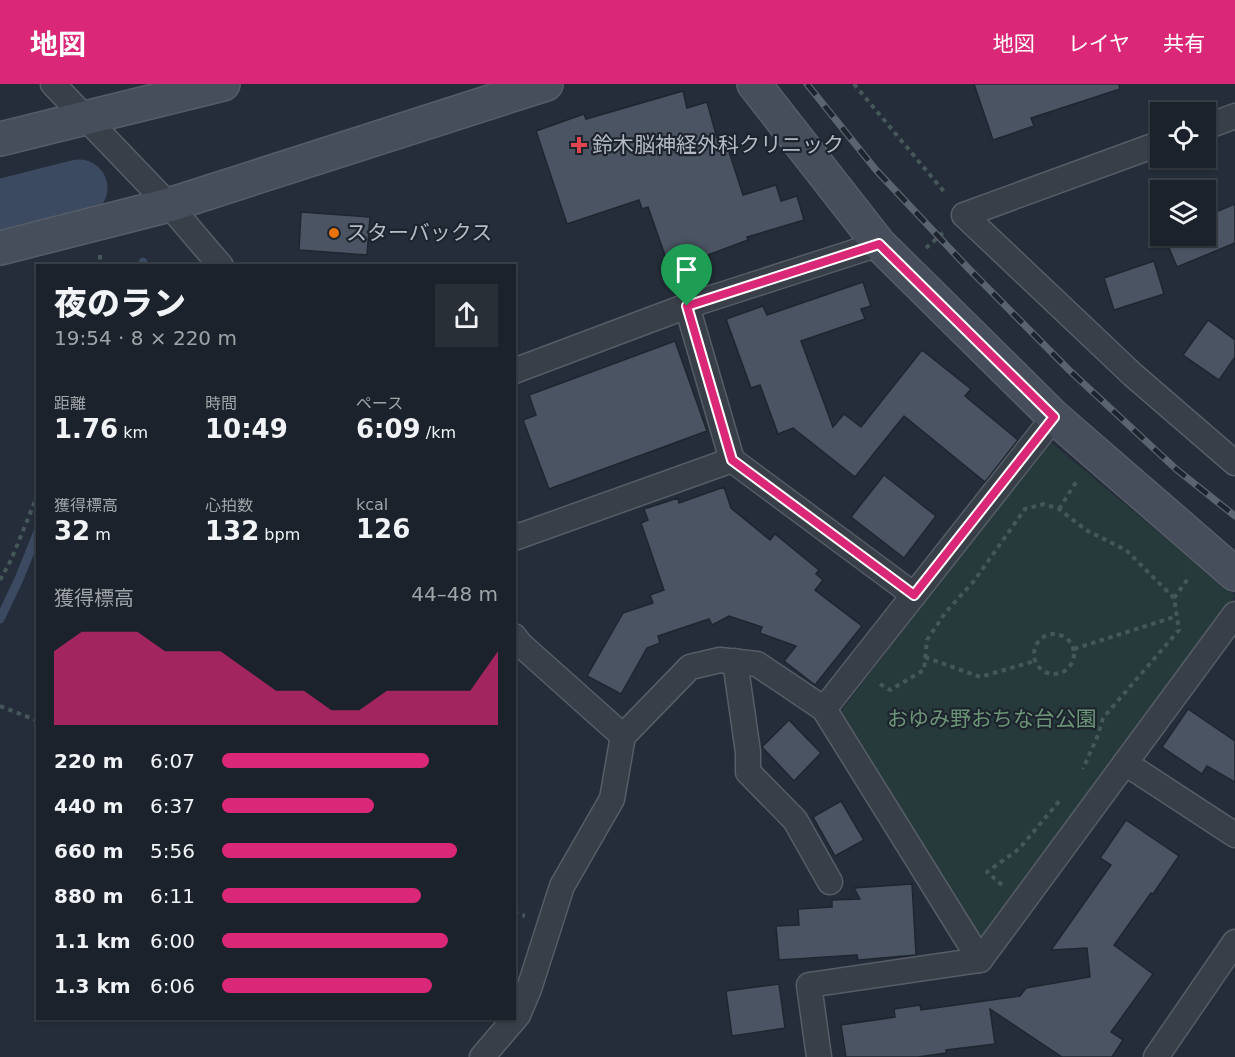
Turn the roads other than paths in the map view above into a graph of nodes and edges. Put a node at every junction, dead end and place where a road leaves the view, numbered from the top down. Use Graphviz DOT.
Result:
graph roads {
  1 [pos="53,84"];
  2 [pos="224,84"];
  3 [pos="546,84"];
  4 [pos="754,84"];
  5 [pos="1235,116"];
  6 [pos="84,117"];
  7 [pos="1216,123"];
  8 [pos="0,138"];
  9 [pos="1150,147"];
  10 [pos="169,205"];
  11 [pos="879,244"];
  12 [pos="0,248"];
  13 [pos="219,264"];
  14 [pos="687,306"];
  15 [pos="516,370"];
  16 [pos="1054,417"];
  17 [pos="732,460"];
  18 [pos="1235,463"];
  19 [pos="516,537"];
  20 [pos="1235,574"];
  21 [pos="914,595"];
  22 [pos="1235,614"];
  23 [pos="516,638"];
  24 [pos="735,661"];
  25 [pos="824,709"];
  26 [pos="623,736"];
  27 [pos="1125,763"];
  28 [pos="1235,834"];
  29 [pos="830,882"];
  30 [pos="1235,942"];
  31 [pos="980,960"];
  32 [pos="516,1017"];
  33 [pos="513,1020"];
  34 [pos="482,1057"];
  35 [pos="819,1057"];
  36 [pos="1156,1057"];
  1 -- 6 [label="street"];
  2 -- 6 [label="street"];
  3 -- 10 [label="street"];
  4 -- 11 [label="street"];
  5 -- 7 [label="street"];
  6 -- 8 [label="street"];
  6 -- 10 [label="street"];
  9 -- 18 [label="street"];
  10 -- 12 [label="street"];
  10 -- 13 [label="street"];
  11 -- 14 [label="street"];
  11 -- 16 [label="street"];
  14 -- 15 [label="street"];
  14 -- 17 [label="street"];
  16 -- 20 [label="street"];
  16 -- 21 [label="street"];
  17 -- 19 [label="street"];
  17 -- 21 [label="street"];
  21 -- 25 [label="street"];
  22 -- 27 [label="street"];
  23 -- 26 [label="street"];
  24 -- 25 [label="street"];
  24 -- 26 [label="street"];
  24 -- 29 [label="street"];
  25 -- 31 [label="street"];
  26 -- 32 [label="street"];
  27 -- 28 [label="street"];
  27 -- 31 [label="street"];
  30 -- 36 [label="street"];
  31 -- 35 [label="street"];
  33 -- 34 [label="street"];
}
